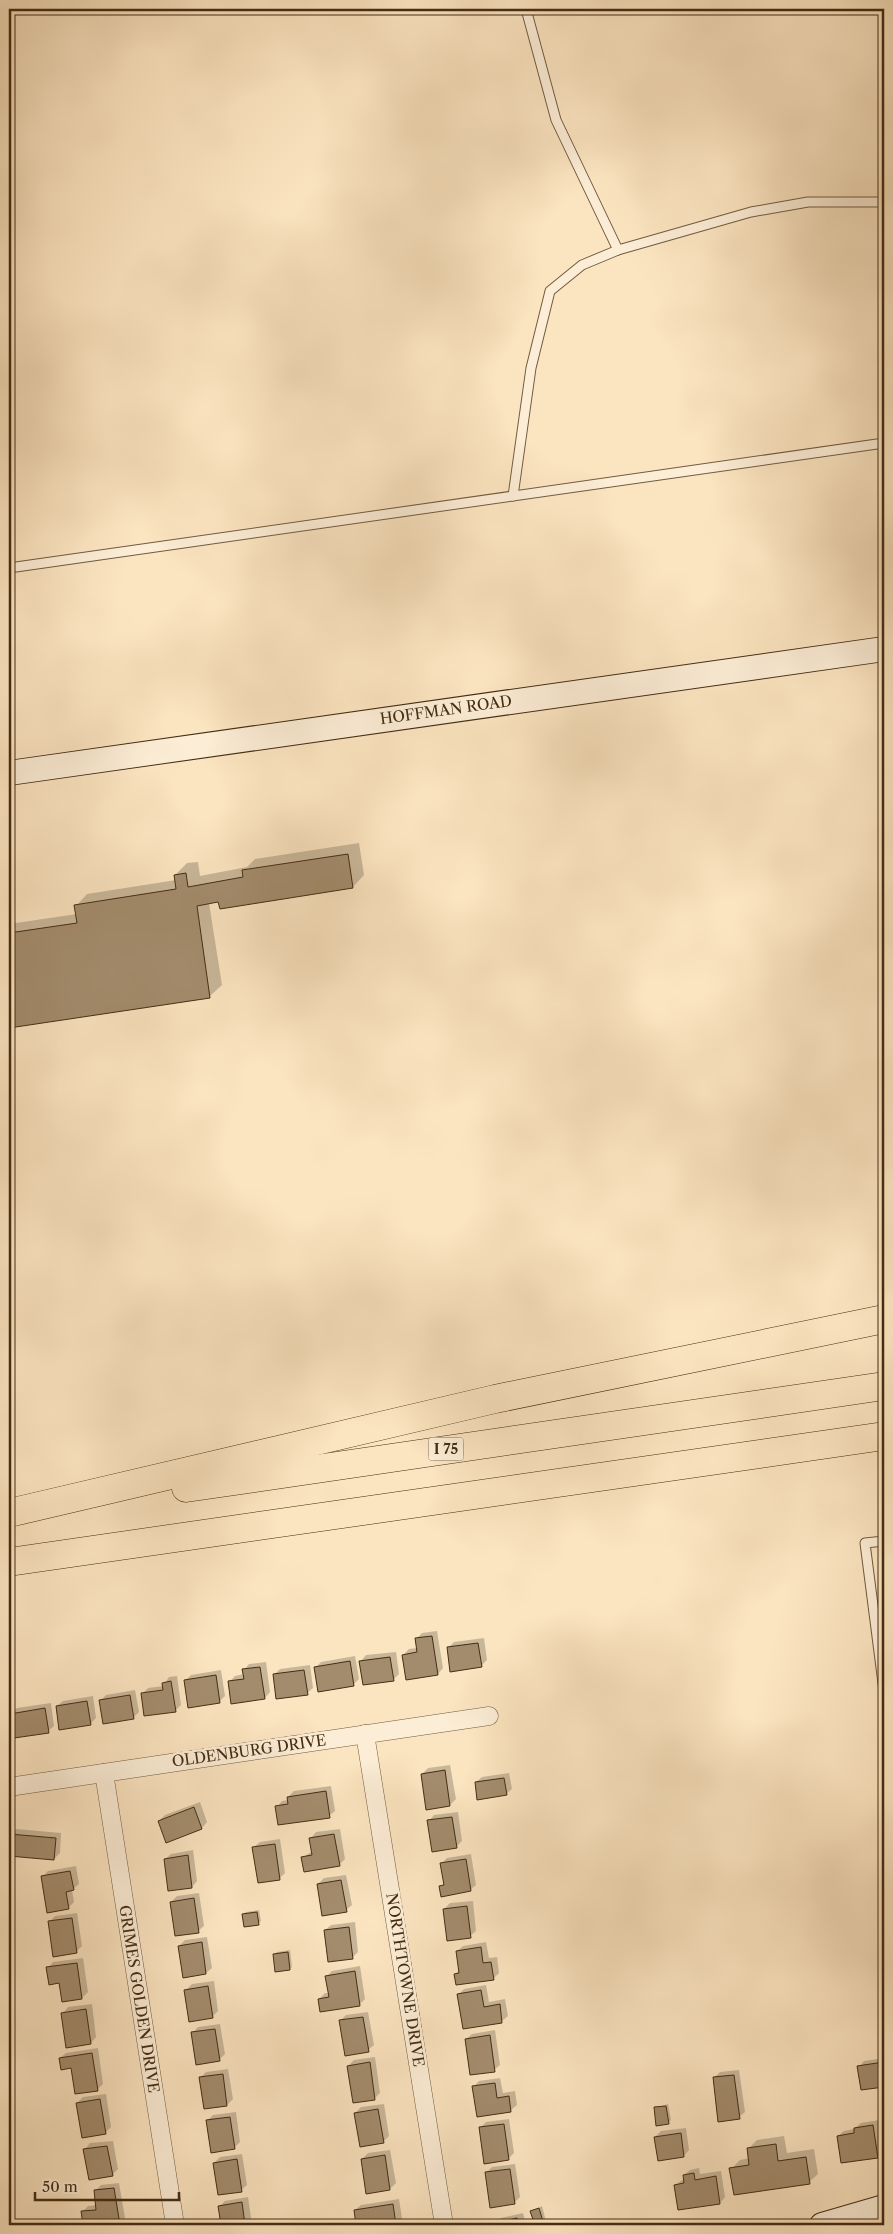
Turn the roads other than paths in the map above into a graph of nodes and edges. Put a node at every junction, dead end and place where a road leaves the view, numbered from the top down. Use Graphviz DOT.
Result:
graph roads {
  1 [pos="526,9"];
  2 [pos="884,202"];
  3 [pos="618,250"];
  4 [pos="884,443"];
  5 [pos="513,496"];
  6 [pos="9,568"];
  7 [pos="884,649"];
  8 [pos="9,773"];
  9 [pos="884,1319"];
  10 [pos="884,1386"];
  11 [pos="884,1436"];
  12 [pos="820,1445"];
  13 [pos="884,1448"];
  14 [pos="9,1513"];
  15 [pos="884,1541"];
  16 [pos="9,1562"];
  17 [pos="884,1691"];
  18 [pos="489,1716"];
  19 [pos="365,1734"];
  20 [pos="104,1773"];
  21 [pos="9,1787"];
  22 [pos="884,2207"];
  23 [pos="175,2225"];
  24 [pos="444,2225"];
  25 [pos="822,2225"];
  1 -- 3 [label="lane"];
  2 -- 3 [label="lane"];
  3 -- 5 [label="lane"];
  4 -- 5 [label="lane"];
  5 -- 6 [label="lane"];
  7 -- 8 [label="street, HOFFMAN ROAD"];
  9 -- 14 [label="highway"];
  10 -- 14 [label="highway, I 75"];
  11 -- 12 [label="highway"];
  12 -- 13 [label="highway"];
  12 -- 16 [label="highway"];
  15 -- 17 [label="lane"];
  18 -- 19 [label="street, OLDENBURG DRIVE"];
  19 -- 20 [label="street, OLDENBURG DRIVE"];
  19 -- 24 [label="street, NORTHTOWNE DRIVE"];
  20 -- 21 [label="street, OLDENBURG DRIVE"];
  20 -- 23 [label="street, GRIMES GOLDEN DRIVE"];
  22 -- 25 [label="street"];
}
